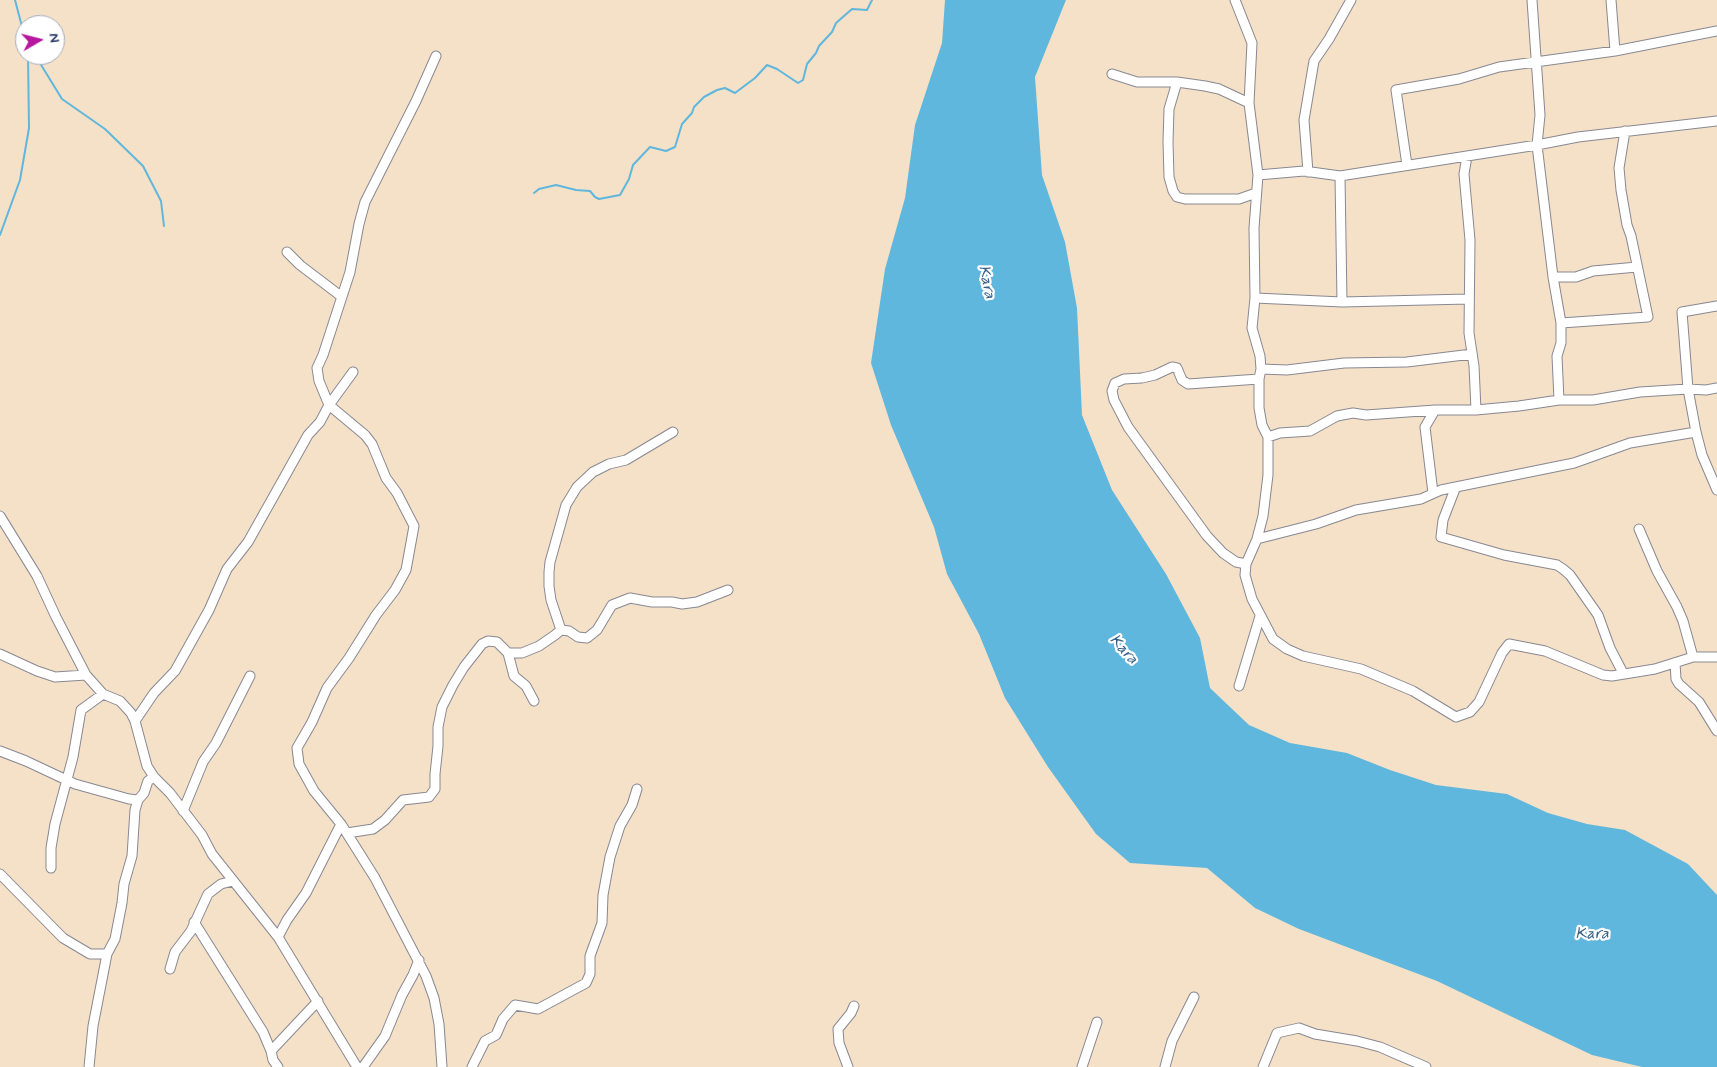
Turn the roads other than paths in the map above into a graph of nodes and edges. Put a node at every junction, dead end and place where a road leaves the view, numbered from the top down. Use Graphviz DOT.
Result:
graph roads {
  1 [pos="1235,0"];
  2 [pos="1351,0"];
  3 [pos="1532,0"];
  4 [pos="1611,0"];
  5 [pos="1717,31"];
  6 [pos="1615,51"];
  7 [pos="436,56"];
  8 [pos="1537,62"];
  9 [pos="1112,74"];
  10 [pos="1177,82"];
  11 [pos="1249,103"];
  12 [pos="1717,121"];
  13 [pos="1625,131"];
  14 [pos="1537,145"];
  15 [pos="1467,156"];
  16 [pos="1407,165"];
  17 [pos="1308,172"];
  18 [pos="1258,175"];
  19 [pos="1340,176"];
  20 [pos="1256,194"];
  21 [pos="287,252"];
  22 [pos="1637,267"];
  23 [pos="1554,277"];
  24 [pos="342,297"];
  25 [pos="1255,298"];
  26 [pos="1468,299"];
  27 [pos="1342,302"];
  28 [pos="1717,306"];
  29 [pos="1561,323"];
  30 [pos="1472,354"];
  31 [pos="1261,370"];
  32 [pos="353,372"];
  33 [pos="1259,379"];
  34 [pos="1717,388"];
  35 [pos="1688,389"];
  36 [pos="1559,400"];
  37 [pos="329,405"];
  38 [pos="1435,410"];
  39 [pos="1476,410"];
  40 [pos="673,432"];
  41 [pos="1696,432"];
  42 [pos="1268,437"];
  43 [pos="1455,489"];
  44 [pos="1717,490"];
  45 [pos="1433,493"];
  46 [pos="0,516"];
  47 [pos="1639,529"];
  48 [pos="1257,538"];
  49 [pos="1246,564"];
  50 [pos="728,590"];
  51 [pos="1260,616"];
  52 [pos="561,630"];
  53 [pos="508,653"];
  54 [pos="0,654"];
  55 [pos="1693,657"];
  56 [pos="1717,658"];
  57 [pos="1675,663"];
  58 [pos="1623,673"];
  59 [pos="86,675"];
  60 [pos="250,676"];
  61 [pos="1239,686"];
  62 [pos="103,694"];
  63 [pos="534,700"];
  64 [pos="135,721"];
  65 [pos="1717,731"];
  66 [pos="0,751"];
  67 [pos="154,778"];
  68 [pos="67,780"];
  69 [pos="637,789"];
  70 [pos="138,800"];
  71 [pos="184,811"];
  72 [pos="341,824"];
  73 [pos="347,833"];
  74 [pos="51,868"];
  75 [pos="0,874"];
  76 [pos="233,881"];
  77 [pos="194,922"];
  78 [pos="278,938"];
  79 [pos="107,954"];
  80 [pos="419,960"];
  81 [pos="170,970"];
  82 [pos="1194,997"];
  83 [pos="318,1001"];
  84 [pos="854,1006"];
  85 [pos="1097,1022"];
  86 [pos="271,1052"];
  87 [pos="1423,1066"];
  88 [pos="88,1067"];
  89 [pos="278,1067"];
  90 [pos="357,1067"];
  91 [pos="363,1067"];
  92 [pos="442,1067"];
  93 [pos="472,1067"];
  94 [pos="848,1067"];
  95 [pos="1082,1067"];
  96 [pos="1165,1067"];
  97 [pos="1263,1067"];
  1 -- 11 [label="street"];
  2 -- 17 [label="street"];
  3 -- 8 [label="street"];
  4 -- 6 [label="street"];
  5 -- 6 [label="street"];
  6 -- 8 [label="street"];
  7 -- 24 [label="street"];
  8 -- 14 [label="street"];
  8 -- 16 [label="street"];
  9 -- 10 [label="street"];
  10 -- 11 [label="street"];
  10 -- 20 [label="street"];
  11 -- 18 [label="street"];
  12 -- 13 [label="street"];
  13 -- 14 [label="street"];
  13 -- 22 [label="street"];
  14 -- 15 [label="street"];
  14 -- 23 [label="street"];
  15 -- 16 [label="street"];
  15 -- 26 [label="street"];
  16 -- 19 [label="street"];
  17 -- 18 [label="street"];
  17 -- 19 [label="street"];
  18 -- 20 [label="street"];
  19 -- 27 [label="street"];
  20 -- 25 [label="street"];
  21 -- 24 [label="street"];
  22 -- 23 [label="street"];
  22 -- 29 [label="street"];
  23 -- 29 [label="street"];
  24 -- 37 [label="street"];
  25 -- 27 [label="street"];
  25 -- 31 [label="street"];
  26 -- 27 [label="street"];
  26 -- 30 [label="street"];
  28 -- 35 [label="street"];
  29 -- 36 [label="street"];
  30 -- 31 [label="street"];
  30 -- 39 [label="street"];
  31 -- 33 [label="street"];
  32 -- 37 [label="street"];
  33 -- 42 [label="street"];
  33 -- 49 [label="street"];
  34 -- 35 [label="street"];
  35 -- 36 [label="street"];
  35 -- 41 [label="street"];
  36 -- 39 [label="street"];
  37 -- 64 [label="street"];
  37 -- 72 [label="street"];
  38 -- 39 [label="street"];
  38 -- 42 [label="street"];
  38 -- 45 [label="street"];
  40 -- 52 [label="street"];
  41 -- 43 [label="street"];
  41 -- 44 [label="street"];
  42 -- 48 [label="street"];
  43 -- 45 [label="street"];
  43 -- 58 [label="street"];
  45 -- 48 [label="street"];
  46 -- 59 [label="street"];
  47 -- 55 [label="street"];
  48 -- 49 [label="street"];
  49 -- 51 [label="street"];
  50 -- 52 [label="street"];
  51 -- 58 [label="street"];
  51 -- 61 [label="street"];
  52 -- 53 [label="street"];
  53 -- 63 [label="street"];
  53 -- 73 [label="street"];
  54 -- 59 [label="street"];
  55 -- 56 [label="street"];
  55 -- 57 [label="street"];
  57 -- 58 [label="street"];
  57 -- 65 [label="street"];
  59 -- 62 [label="street"];
  60 -- 71 [label="street"];
  62 -- 64 [label="street"];
  62 -- 68 [label="street"];
  64 -- 67 [label="street"];
  66 -- 68 [label="street"];
  67 -- 70 [label="street"];
  67 -- 71 [label="street"];
  68 -- 70 [label="street"];
  68 -- 74 [label="street"];
  69 -- 93 [label="street"];
  70 -- 79 [label="street"];
  71 -- 76 [label="street"];
  72 -- 73 [label="street"];
  72 -- 78 [label="street"];
  73 -- 80 [label="street"];
  75 -- 79 [label="street"];
  76 -- 77 [label="street"];
  76 -- 78 [label="street"];
  77 -- 81 [label="street"];
  77 -- 86 [label="street"];
  78 -- 83 [label="street"];
  79 -- 88 [label="street"];
  80 -- 91 [label="street"];
  80 -- 92 [label="street"];
  82 -- 96 [label="street"];
  83 -- 86 [label="street"];
  83 -- 90 [label="street"];
  84 -- 94 [label="street"];
  85 -- 95 [label="street"];
  86 -- 89 [label="street"];
  87 -- 97 [label="street"];
}
